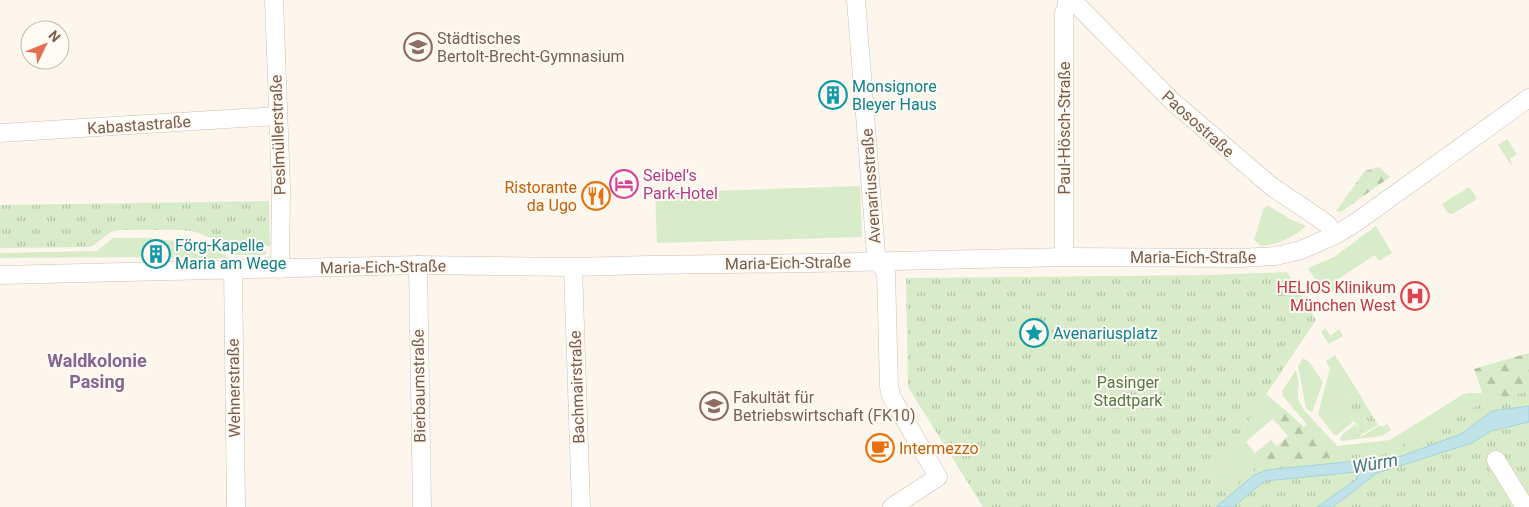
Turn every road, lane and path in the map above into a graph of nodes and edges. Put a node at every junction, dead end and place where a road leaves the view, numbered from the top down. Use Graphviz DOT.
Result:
graph roads {
  1 [pos="274,0"];
  2 [pos="856,0"];
  3 [pos="1067,0"];
  4 [pos="1072,0"];
  5 [pos="1529,98"];
  6 [pos="278,116"];
  7 [pos="0,134"];
  8 [pos="1335,235"];
  9 [pos="1064,257"];
  10 [pos="878,261"];
  11 [pos="418,265"];
  12 [pos="573,267"];
  13 [pos="233,269"];
  14 [pos="280,269"];
  15 [pos="0,275"];
  16 [pos="1496,460"];
  17 [pos="236,507"];
  18 [pos="422,507"];
  19 [pos="581,507"];
  20 [pos="892,507"];
  21 [pos="1525,507"];
  1 -- 6 [label="street, Peslmüllerstraße"];
  2 -- 10 [label="street, Avenariusstraße"];
  3 -- 9 [label="street, Paul-Hösch-Straße"];
  4 -- 8 [label="street, Paosostraße"];
  5 -- 8 [label="street, Maria-Eich-Straße"];
  6 -- 7 [label="street, Kabastastraße"];
  6 -- 14 [label="street, Peslmüllerstraße"];
  8 -- 9 [label="street, Maria-Eich-Straße"];
  9 -- 10 [label="street, Maria-Eich-Straße"];
  10 -- 12 [label="street, Maria-Eich-Straße"];
  10 -- 20 [label="street, Avenariusstraße"];
  11 -- 12 [label="street, Maria-Eich-Straße"];
  11 -- 14 [label="street, Maria-Eich-Straße"];
  11 -- 18 [label="street, Bierbaumstraße"];
  12 -- 19 [label="street, Bachmairstraße"];
  13 -- 14 [label="street, Maria-Eich-Straße"];
  13 -- 15 [label="street, Maria-Eich-Straße"];
  13 -- 17 [label="street, Wehnerstraße"];
  16 -- 21 [label="street"];
}
